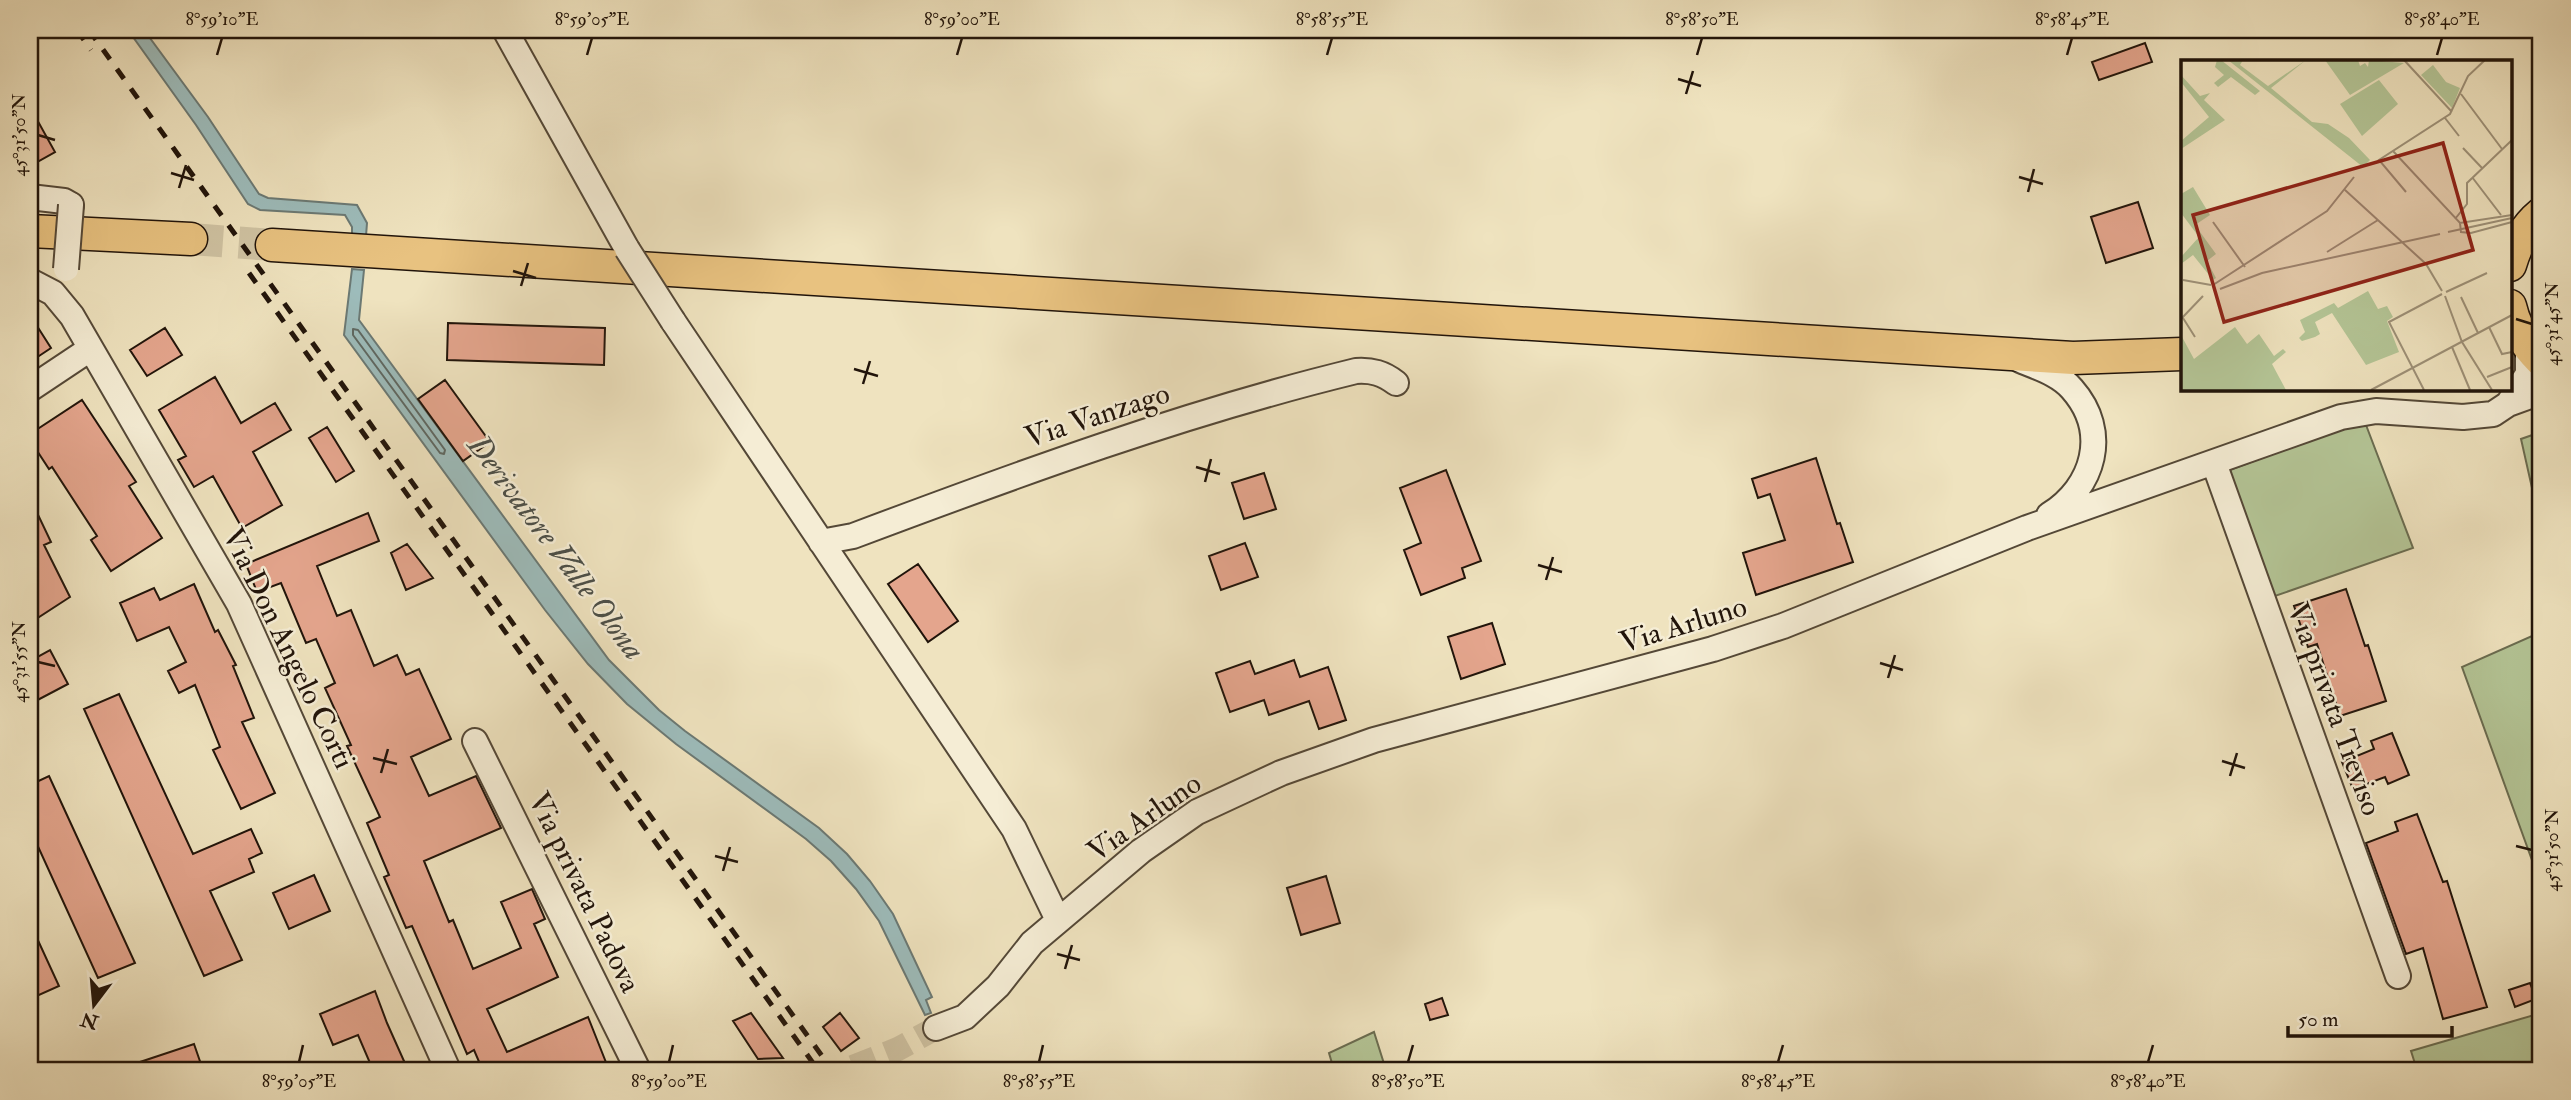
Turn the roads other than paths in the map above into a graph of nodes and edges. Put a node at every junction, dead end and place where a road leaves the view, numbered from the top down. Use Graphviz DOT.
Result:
graph roads {
  1 [pos="505,30"];
  2 [pos="30,197"];
  3 [pos="2541,212"];
  4 [pos="2512,224"];
  5 [pos="30,231"];
  6 [pos="191,239"];
  7 [pos="272,245"];
  8 [pos="2512,259"];
  9 [pos="30,281"];
  10 [pos="53,293"];
  11 [pos="2521,331"];
  12 [pos="90,348"];
  13 [pos="2005,353"];
  14 [pos="2181,354"];
  15 [pos="1396,383"];
  16 [pos="30,388"];
  17 [pos="2541,392"];
  18 [pos="2508,404"];
  19 [pos="2214,463"];
  20 [pos="2027,528"];
  21 [pos="821,542"];
  22 [pos="475,741"];
  23 [pos="1058,920"];
  24 [pos="2398,976"];
  25 [pos="936,1028"];
  26 [pos="448,1070"];
  27 [pos="638,1070"];
  1 -- 21 [label="street, bridge"];
  2 -- 10 [label="street, bridge"];
  3 -- 4 [label="main road"];
  3 -- 8 [label="main road"];
  5 -- 6 [label="main road"];
  7 -- 13 [label="main road"];
  9 -- 10 [label="street, Via Don Angelo Corti"];
  10 -- 12 [label="street, Via Don Angelo Corti"];
  11 -- 18 [label="street"];
  12 -- 16 [label="street"];
  12 -- 26 [label="street, Via Don Angelo Corti"];
  13 -- 14 [label="main road"];
  13 -- 20 [label="street"];
  15 -- 21 [label="street, Via Vanzago"];
  17 -- 18 [label="street, Via Arluno"];
  18 -- 19 [label="street, Via Arluno"];
  19 -- 20 [label="street, Via Arluno"];
  19 -- 24 [label="street, Via privata Treviso"];
  20 -- 23 [label="street, Via Arluno"];
  21 -- 23 [label="street"];
  22 -- 27 [label="street, Via privata Padova"];
  23 -- 25 [label="street, Via Arluno"];
}
